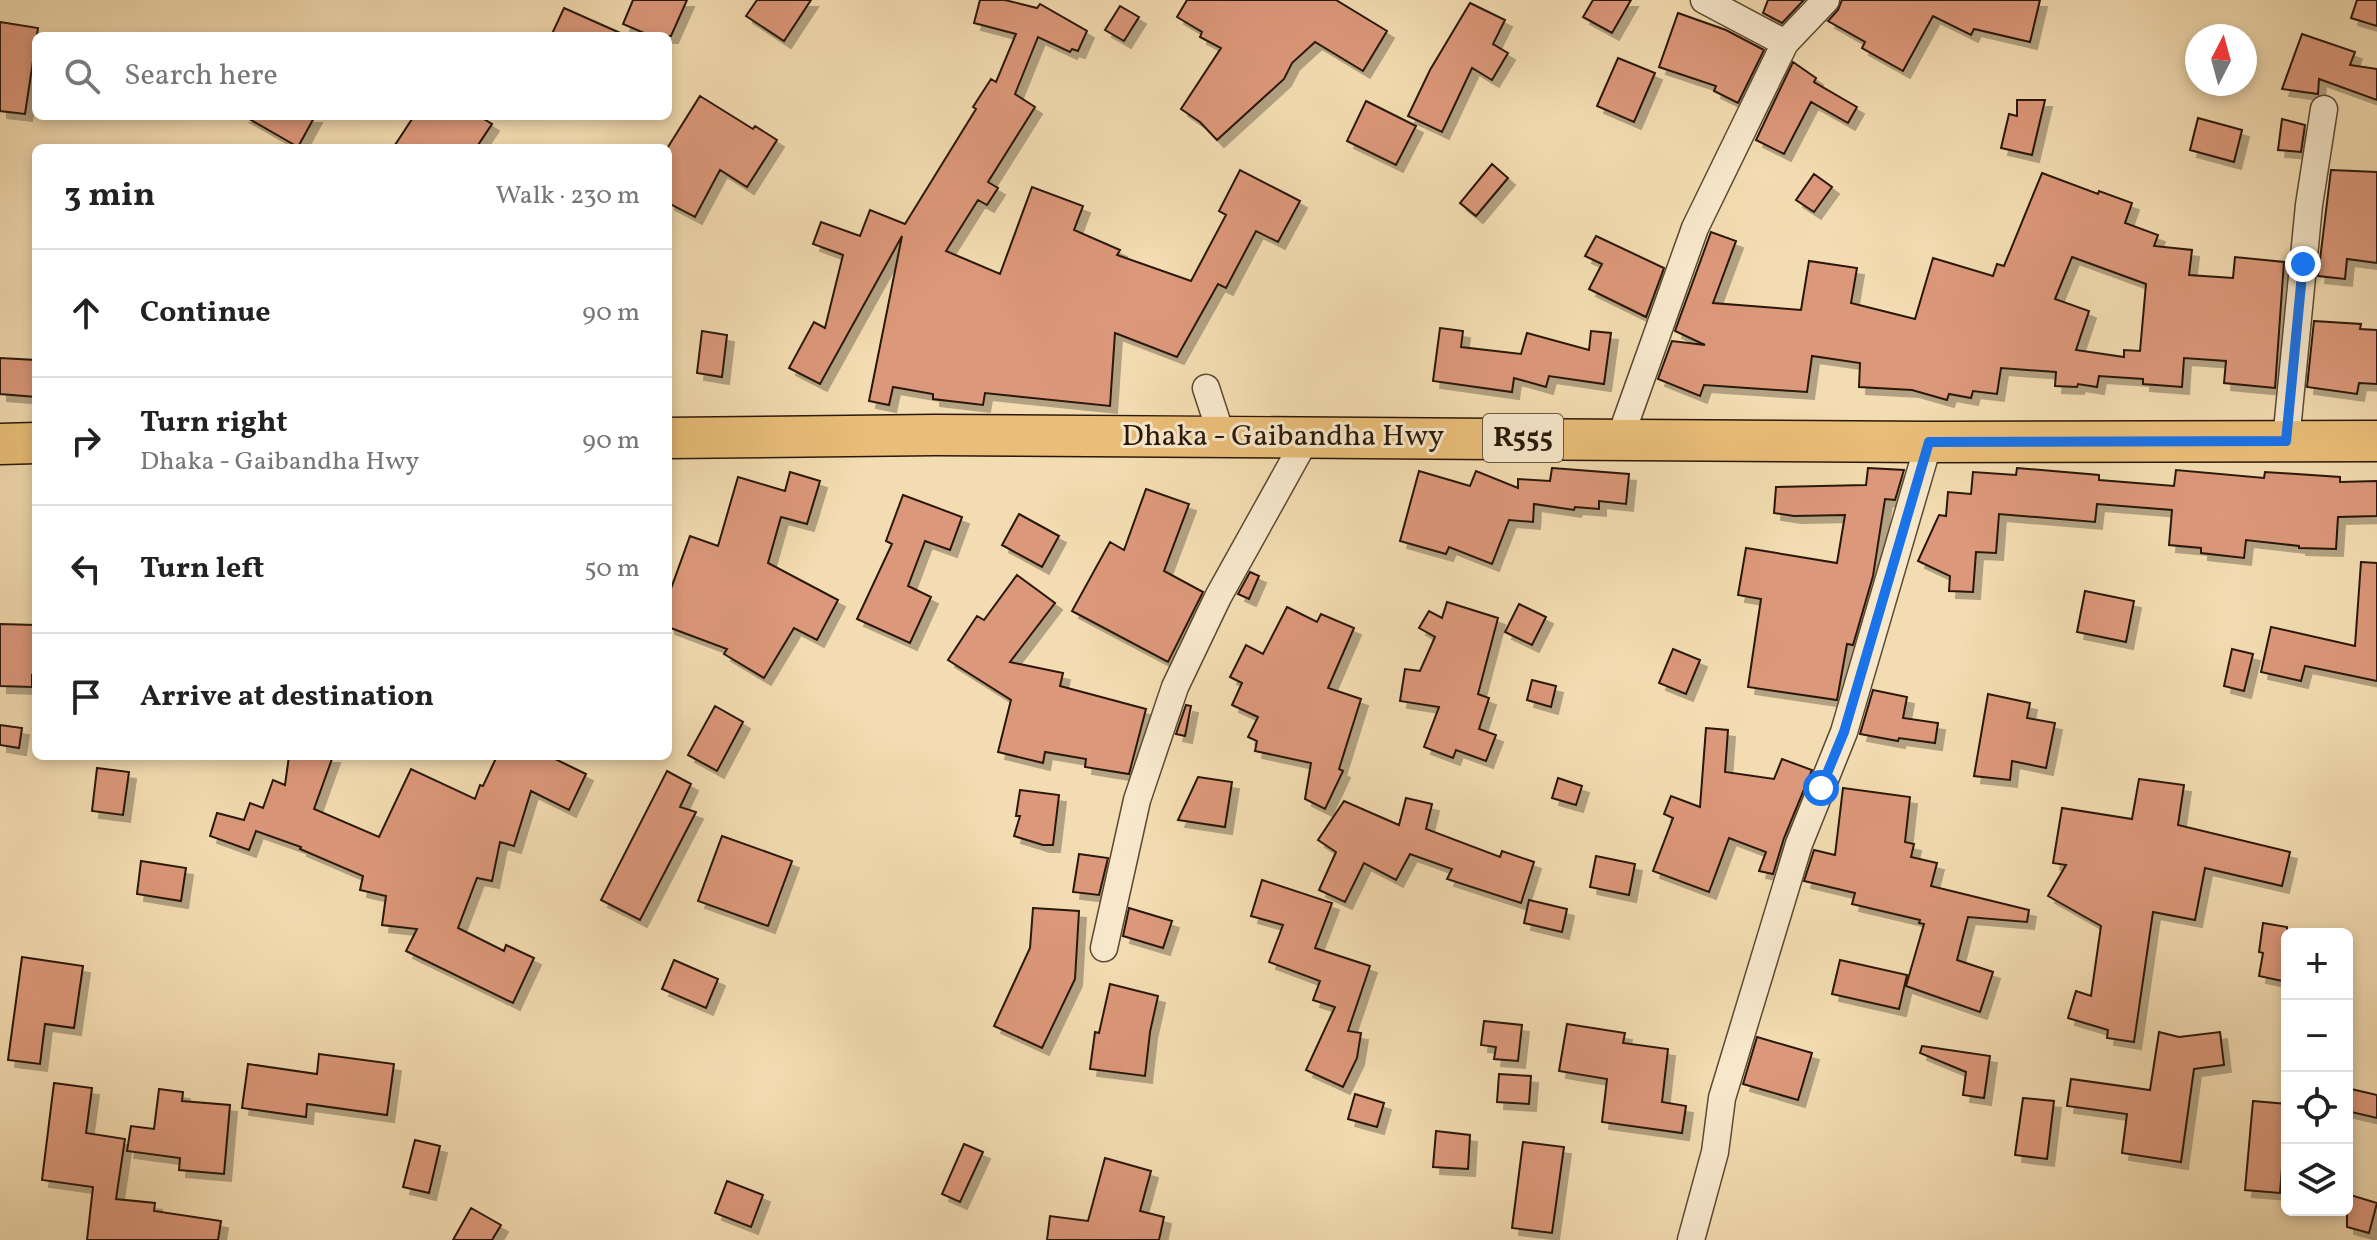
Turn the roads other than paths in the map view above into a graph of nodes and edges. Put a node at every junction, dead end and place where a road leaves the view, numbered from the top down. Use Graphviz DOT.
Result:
graph roads {
  1 [pos="1704,0"];
  2 [pos="1826,0"];
  3 [pos="1785,43"];
  4 [pos="2324,109"];
  5 [pos="1206,388"];
  6 [pos="1222,437"];
  7 [pos="1307,437"];
  8 [pos="672,438"];
  9 [pos="1620,438"];
  10 [pos="2286,441"];
  11 [pos="2377,441"];
  12 [pos="1929,442"];
  13 [pos="32,443"];
  14 [pos="0,444"];
  15 [pos="1104,948"];
  16 [pos="1691,1240"];
  1 -- 3 [label="street"];
  2 -- 3 [label="street"];
  3 -- 9 [label="street"];
  4 -- 10 [label="street"];
  5 -- 6 [label="street"];
  6 -- 7 [label="main road, Dhaka - Gaibandha Hwy / R555"];
  6 -- 8 [label="main road, Dhaka - Gaibandha Hwy / R555"];
  7 -- 9 [label="main road, Dhaka - Gaibandha Hwy / R555"];
  7 -- 15 [label="street"];
  9 -- 12 [label="main road, Dhaka - Gaibandha Hwy / R555"];
  10 -- 11 [label="main road, Dhaka - Gaibandha Hwy / R555"];
  10 -- 12 [label="main road, Dhaka - Gaibandha Hwy / R555"];
  12 -- 16 [label="street"];
  13 -- 14 [label="main road"];
}
